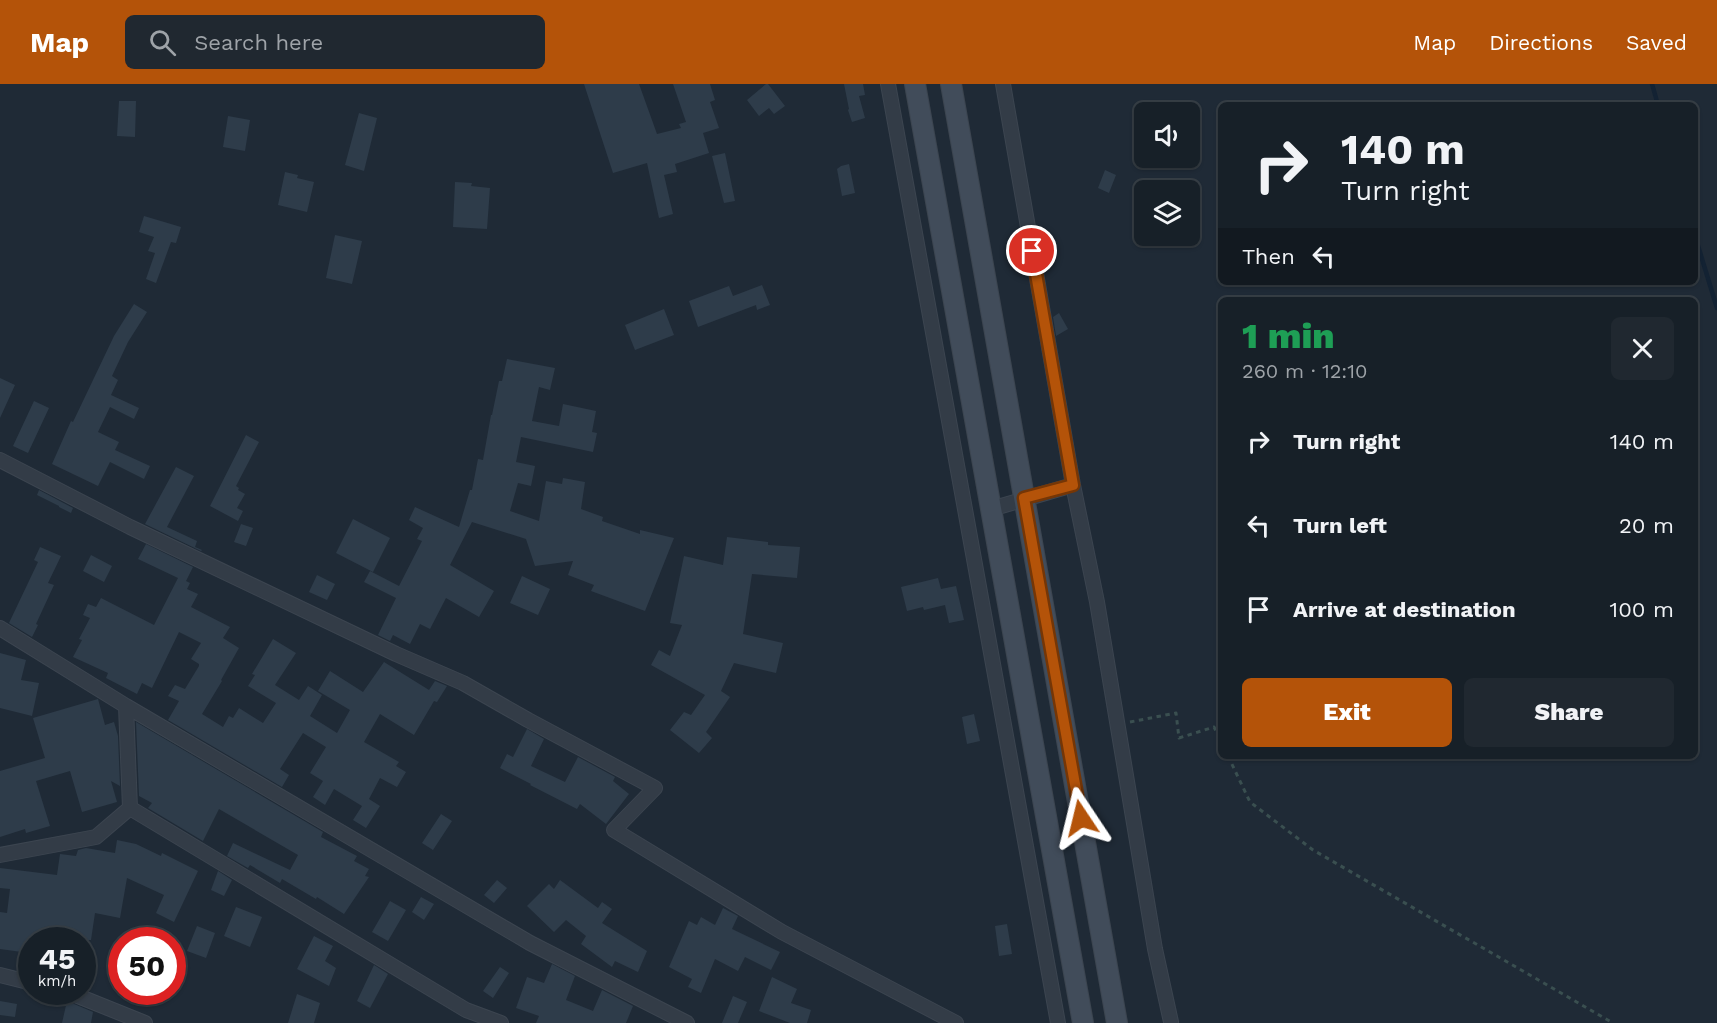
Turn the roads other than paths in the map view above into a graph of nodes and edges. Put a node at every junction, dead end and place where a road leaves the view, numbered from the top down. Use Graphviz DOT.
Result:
graph roads {
  1 [pos="888,84"];
  2 [pos="915,84"];
  3 [pos="951,84"];
  4 [pos="1003,84"];
  5 [pos="0,460"];
  6 [pos="1073,485"];
  7 [pos="1024,498"];
  8 [pos="991,509"];
  9 [pos="0,628"];
  10 [pos="126,706"];
  11 [pos="130,808"];
  12 [pos="0,855"];
  13 [pos="0,975"];
  14 [pos="18,980"];
  15 [pos="96,1003"];
  16 [pos="1171,1022"];
  17 [pos="146,1023"];
  18 [pos="501,1023"];
  19 [pos="687,1023"];
  20 [pos="956,1023"];
  21 [pos="1058,1023"];
  22 [pos="1083,1023"];
  23 [pos="1118,1023"];
  1 -- 21 [label="street"];
  2 -- 8 [label="main road"];
  3 -- 7 [label="main road"];
  4 -- 6 [label="street"];
  5 -- 20 [label="street"];
  6 -- 7 [label="street"];
  6 -- 16 [label="street"];
  7 -- 8 [label="street"];
  7 -- 23 [label="main road"];
  8 -- 22 [label="main road"];
  9 -- 10 [label="street"];
  10 -- 11 [label="street"];
  10 -- 19 [label="street"];
  11 -- 12 [label="street"];
  11 -- 18 [label="street"];
  13 -- 14 [label="street"];
  15 -- 17 [label="street"];
}
